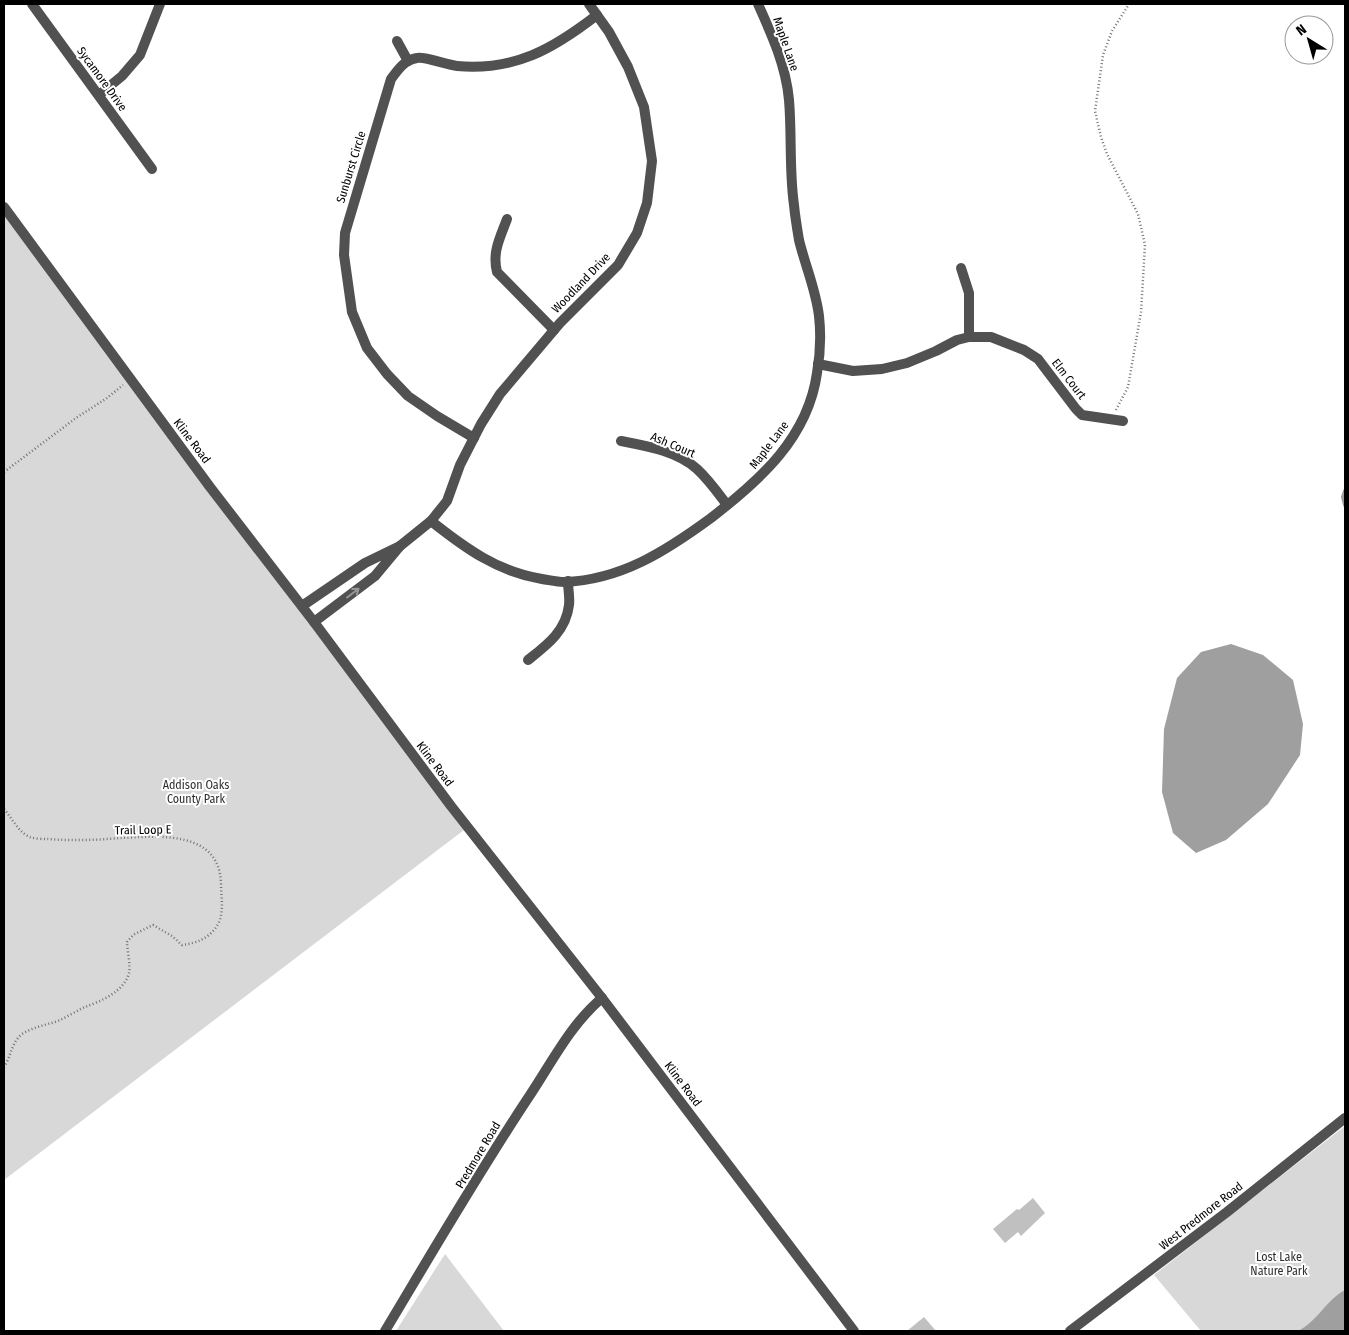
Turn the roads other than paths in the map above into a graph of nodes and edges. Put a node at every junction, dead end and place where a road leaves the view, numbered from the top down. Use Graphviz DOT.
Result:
graph roads {
  1 [pos="32,4"];
  2 [pos="160,4"];
  3 [pos="589,4"];
  4 [pos="758,4"];
  5 [pos="597,15"];
  6 [pos="397,41"];
  7 [pos="408,61"];
  8 [pos="99,95"];
  9 [pos="152,169"];
  10 [pos="4,207"];
  11 [pos="507,219"];
  12 [pos="961,268"];
  13 [pos="554,330"];
  14 [pos="970,337"];
  15 [pos="818,364"];
  16 [pos="1123,421"];
  17 [pos="474,438"];
  18 [pos="621,441"];
  19 [pos="727,505"];
  20 [pos="430,521"];
  21 [pos="400,546"];
  22 [pos="568,581"];
  23 [pos="302,606"];
  24 [pos="314,622"];
  25 [pos="528,660"];
  26 [pos="602,998"];
  27 [pos="1345,1118"];
  28 [pos="385,1331"];
  29 [pos="854,1331"];
  30 [pos="1070,1331"];
  1 -- 8 [label="street, Sycamore Drive"];
  2 -- 8 [label="street"];
  3 -- 5 [label="street, Woodland Drive"];
  4 -- 15 [label="street, Maple Lane"];
  5 -- 7 [label="street"];
  5 -- 13 [label="street, Woodland Drive"];
  6 -- 7 [label="street"];
  7 -- 17 [label="street, Sunburst Circle"];
  8 -- 9 [label="street, Sycamore Drive"];
  10 -- 23 [label="street, Kline Road"];
  11 -- 13 [label="street"];
  12 -- 14 [label="street"];
  13 -- 17 [label="street, Woodland Drive"];
  14 -- 15 [label="street, Elm Court"];
  14 -- 16 [label="street, Elm Court"];
  15 -- 19 [label="street, Maple Lane"];
  17 -- 20 [label="street, Woodland Drive"];
  18 -- 19 [label="street, Ash Court"];
  19 -- 22 [label="street, Maple Lane"];
  20 -- 21 [label="street, Woodland Drive"];
  20 -- 22 [label="street, Maple Lane"];
  21 -- 23 [label="street, Woodland Drive"];
  24 -- 21 [label="street, Woodland Drive, one-way"];
  22 -- 25 [label="street"];
  23 -- 24 [label="street, Kline Road"];
  24 -- 26 [label="street, Kline Road"];
  26 -- 28 [label="street, Predmore Road"];
  26 -- 29 [label="street, Kline Road"];
  27 -- 30 [label="street, West Predmore Road"];
}
